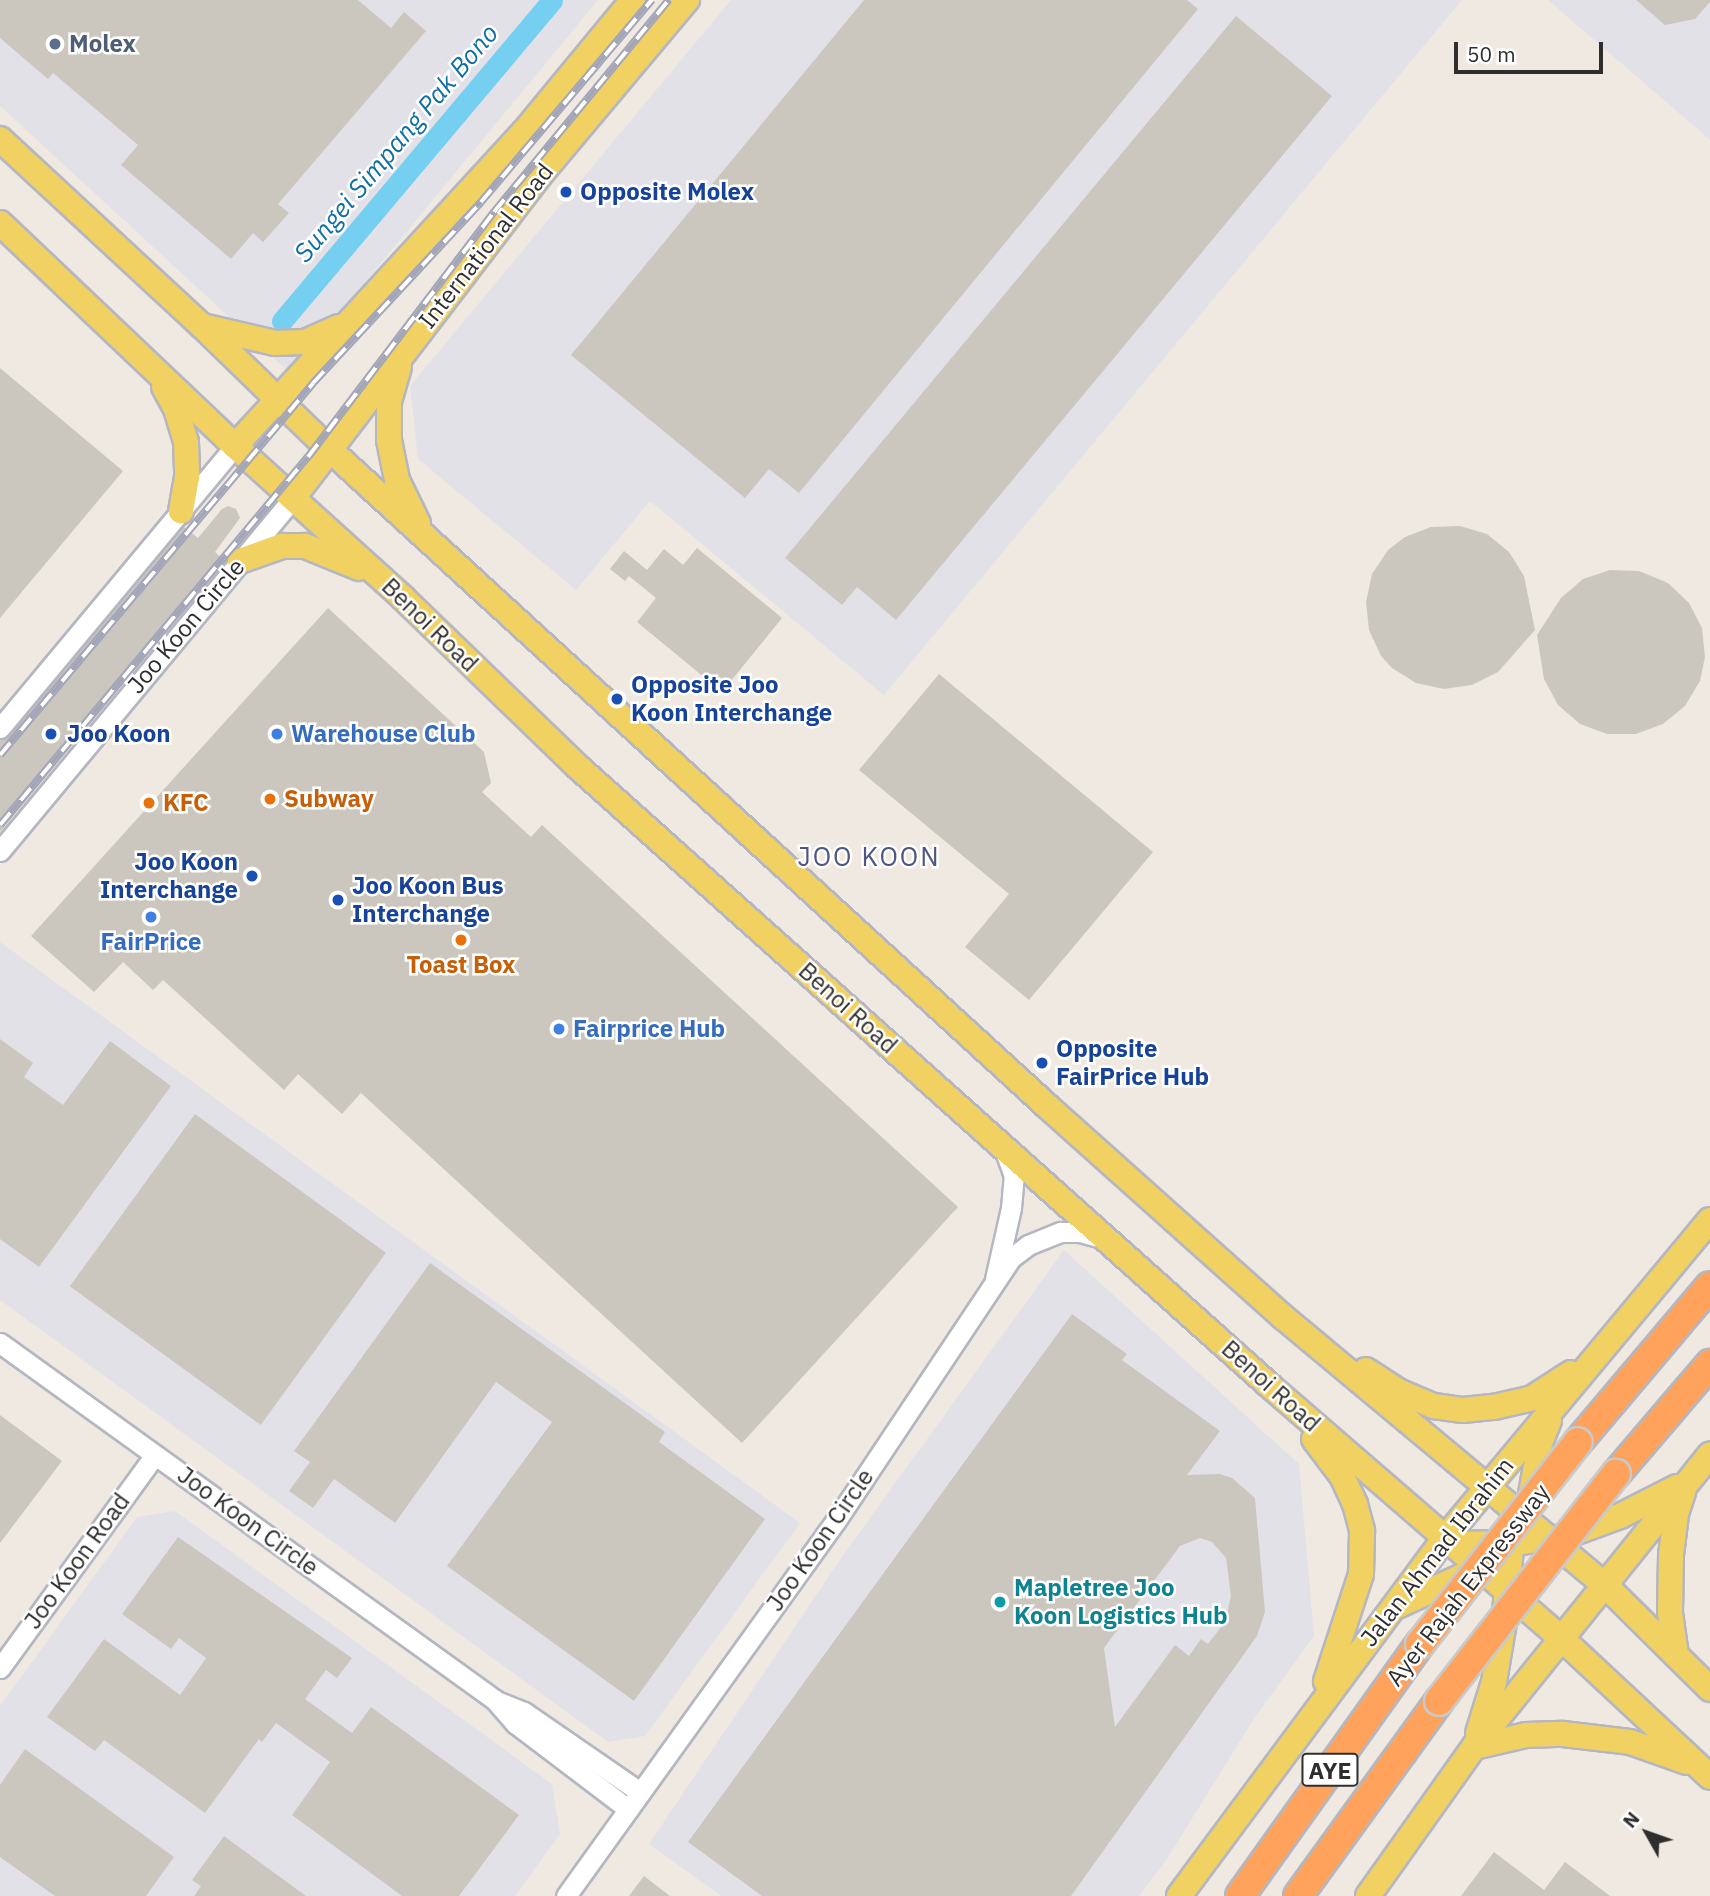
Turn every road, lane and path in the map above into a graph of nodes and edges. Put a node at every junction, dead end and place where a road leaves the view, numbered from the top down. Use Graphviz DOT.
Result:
graph roads {
  1 [pos="633,0"];
  2 [pos="687,0"];
  3 [pos="0,139"];
  4 [pos="0,223"];
  5 [pos="349,322"];
  6 [pos="202,326"];
  7 [pos="425,326"];
  8 [pos="156,372"];
  9 [pos="277,400"];
  10 [pos="235,446"];
  11 [pos="328,448"];
  12 [pos="293,498"];
  13 [pos="181,511"];
  14 [pos="424,536"];
  15 [pos="240,561"];
  16 [pos="403,598"];
  17 [pos="0,728"];
  18 [pos="0,851"];
  19 [pos="1003,1145"];
  20 [pos="1710,1220"];
  21 [pos="1108,1240"];
  22 [pos="994,1283"];
  23 [pos="1710,1286"];
  24 [pos="1283,1317"];
  25 [pos="0,1343"];
  26 [pos="1590,1361"];
  27 [pos="1710,1364"];
  28 [pos="1270,1386"];
  29 [pos="1556,1403"];
  30 [pos="1710,1454"];
  31 [pos="155,1455"];
  32 [pos="1687,1482"];
  33 [pos="1487,1488"];
  34 [pos="1524,1539"];
  35 [pos="1448,1541"];
  36 [pos="1479,1567"];
  37 [pos="1604,1584"];
  38 [pos="1509,1593"];
  39 [pos="1391,1609"];
  40 [pos="1529,1610"];
  41 [pos="1560,1637"];
  42 [pos="1676,1655"];
  43 [pos="0,1668"];
  44 [pos="1710,1689"];
  45 [pos="495,1700"];
  46 [pos="1314,1711"];
  47 [pos="1474,1747"];
  48 [pos="1704,1772"];
  49 [pos="640,1792"];
  50 [pos="628,1809"];
  51 [pos="566,1896"];
  52 [pos="1179,1896"];
  53 [pos="1240,1896"];
  54 [pos="1298,1896"];
  55 [pos="1368,1896"];
  1 -- 5 [label="main road, International Road"];
  2 -- 7 [label="main road, International Road"];
  3 -- 6 [label="main road"];
  4 -- 8 [label="main road, Benoi Road"];
  5 -- 6 [label="main road"];
  5 -- 9 [label="main road, International Road"];
  6 -- 9 [label="main road"];
  7 -- 11 [label="main road, International Road"];
  7 -- 14 [label="main road"];
  8 -- 10 [label="main road, Benoi Road"];
  8 -- 13 [label="main road"];
  9 -- 10 [label="main road, International Road"];
  9 -- 11 [label="main road"];
  10 -- 12 [label="main road, Benoi Road"];
  10 -- 13 [label="street"];
  11 -- 12 [label="main road, International Road"];
  11 -- 14 [label="main road"];
  12 -- 15 [label="street, Joo Koon Circle"];
  12 -- 16 [label="main road, Benoi Road"];
  13 -- 17 [label="street"];
  14 -- 24 [label="main road"];
  15 -- 16 [label="main road"];
  15 -- 18 [label="street, Joo Koon Circle"];
  16 -- 19 [label="main road, Benoi Road"];
  19 -- 21 [label="main road, Benoi Road"];
  19 -- 22 [label="street, Joo Koon Circle"];
  20 -- 26 [label="main road, Jalan Ahmad Ibrahim"];
  21 -- 22 [label="street, Joo Koon Circle"];
  21 -- 28 [label="main road, Benoi Road"];
  22 -- 49 [label="street, Joo Koon Circle"];
  23 -- 53 [label="highway, Ayer Rajah Expressway / AYE, bridge"];
  24 -- 26 [label="main road"];
  24 -- 33 [label="main road"];
  25 -- 31 [label="street, Joo Koon Circle"];
  26 -- 29 [label="main road, Jalan Ahmad Ibrahim"];
  27 -- 54 [label="highway, Ayer Rajah Expressway / AYE, bridge"];
  28 -- 35 [label="main road, Benoi Road"];
  28 -- 46 [label="main road"];
  29 -- 33 [label="main road, Jalan Ahmad Ibrahim"];
  29 -- 34 [label="main road"];
  30 -- 32 [label="main road"];
  31 -- 43 [label="street, Joo Koon Road"];
  31 -- 45 [label="street, Joo Koon Circle"];
  32 -- 34 [label="main road"];
  32 -- 37 [label="main road"];
  32 -- 42 [label="main road"];
  33 -- 34 [label="main road"];
  33 -- 35 [label="main road, Jalan Ahmad Ibrahim"];
  34 -- 35 [label="main road"];
  34 -- 36 [label="main road"];
  34 -- 37 [label="main road"];
  34 -- 38 [label="main road"];
  34 -- 40 [label="main road"];
  35 -- 36 [label="main road, Benoi Road"];
  35 -- 39 [label="main road, Jalan Ahmad Ibrahim"];
  36 -- 38 [label="main road, Benoi Road"];
  36 -- 39 [label="main road"];
  37 -- 41 [label="main road"];
  37 -- 42 [label="main road"];
  38 -- 40 [label="main road, Benoi Road"];
  38 -- 47 [label="main road"];
  39 -- 46 [label="main road, Jalan Ahmad Ibrahim"];
  40 -- 41 [label="main road, Benoi Road"];
  41 -- 47 [label="main road"];
  41 -- 48 [label="main road, Benoi Road"];
  42 -- 44 [label="main road"];
  45 -- 49 [label="street, Joo Koon Circle"];
  45 -- 50 [label="street, Joo Koon Circle"];
  46 -- 52 [label="main road, Jalan Ahmad Ibrahim"];
  47 -- 48 [label="main road"];
  47 -- 55 [label="main road"];
  49 -- 50 [label="street, Joo Koon Circle"];
  50 -- 51 [label="street, Joo Koon Circle"];
}
